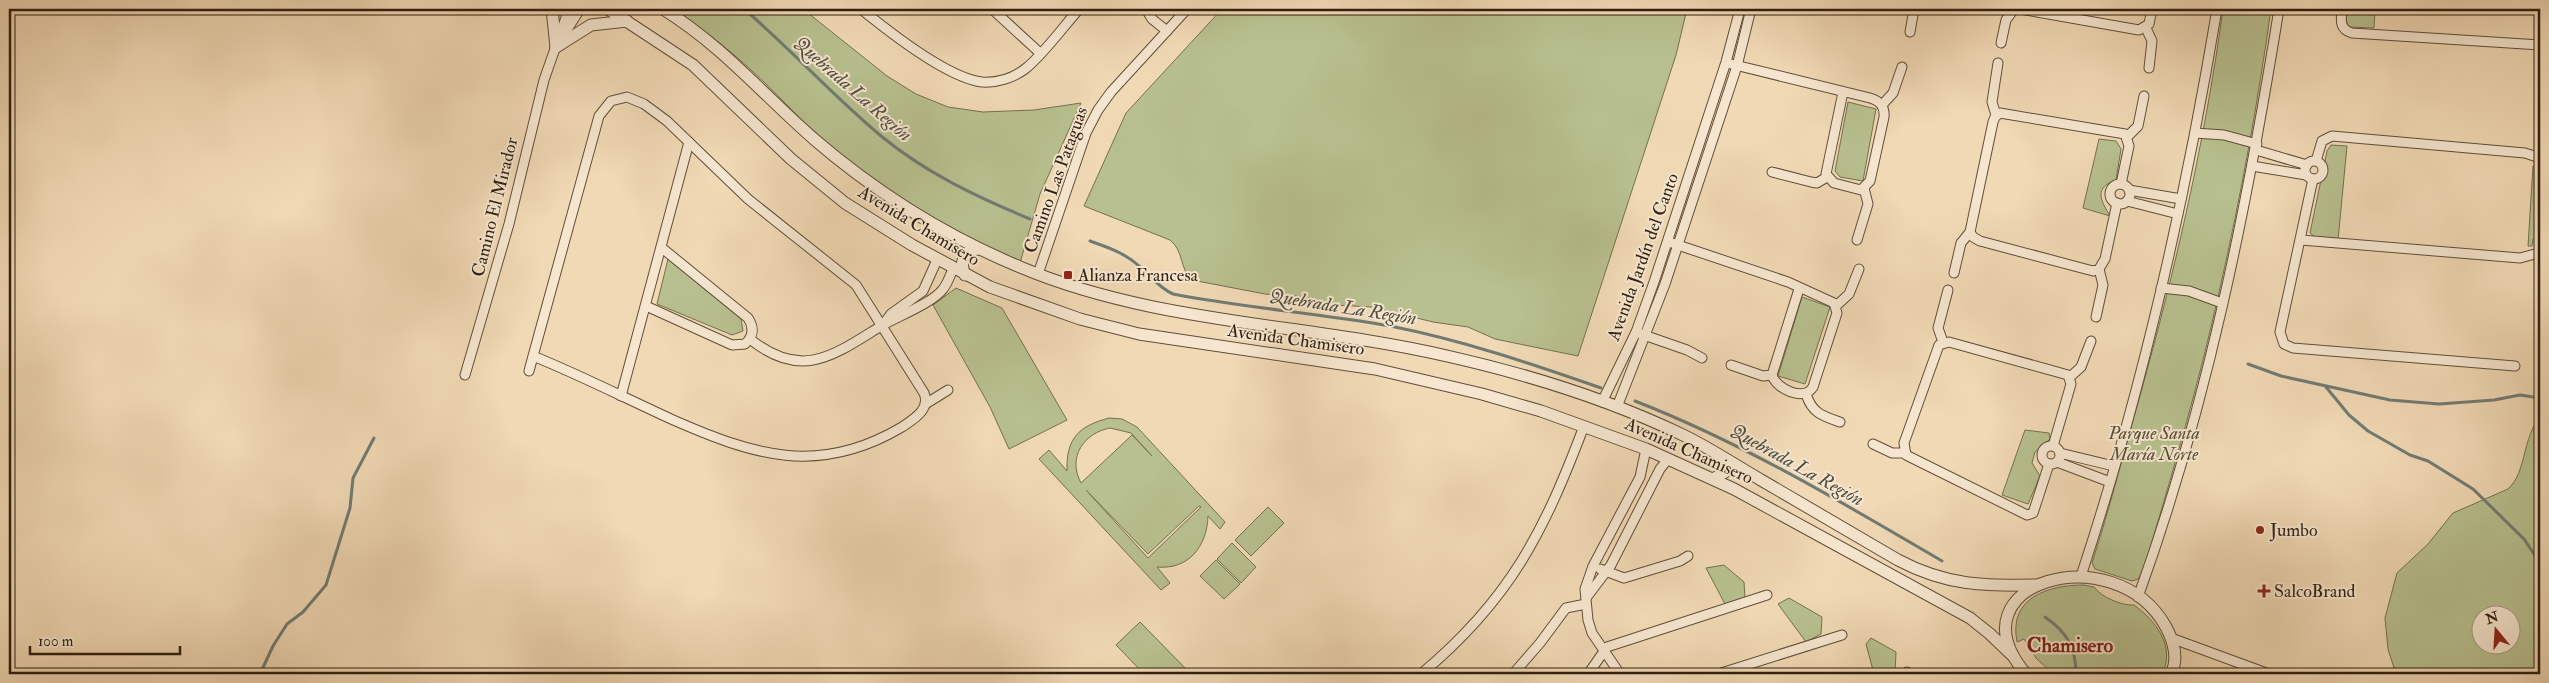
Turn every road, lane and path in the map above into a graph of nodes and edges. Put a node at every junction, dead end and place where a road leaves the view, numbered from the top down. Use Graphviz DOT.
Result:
graph roads {
  1 [pos="552,9"];
  2 [pos="569,9"];
  3 [pos="580,9"];
  4 [pos="608,9"];
  5 [pos="663,9"];
  6 [pos="862,9"];
  7 [pos="992,9"];
  8 [pos="1079,9"];
  9 [pos="1146,9"];
  10 [pos="1187,9"];
  11 [pos="1740,9"];
  12 [pos="1751,9"];
  13 [pos="1914,9"];
  14 [pos="2014,9"];
  15 [pos="2020,9"];
  16 [pos="2152,9"];
  17 [pos="2216,9"];
  18 [pos="2279,9"];
  19 [pos="2342,9"];
  20 [pos="627,21"];
  21 [pos="2146,28"];
  22 [pos="1166,31"];
  23 [pos="1910,32"];
  24 [pos="2001,43"];
  25 [pos="2540,45"];
  26 [pos="556,47"];
  27 [pos="1040,53"];
  28 [pos="1726,62"];
  29 [pos="1998,64"];
  30 [pos="1737,66"];
  31 [pos="1902,67"];
  32 [pos="2149,68"];
  33 [pos="1843,92"];
  34 [pos="2144,96"];
  35 [pos="1882,105"];
  36 [pos="1996,115"];
  37 [pos="2196,133"];
  38 [pos="2127,136"];
  39 [pos="689,142"];
  40 [pos="2256,147"];
  41 [pos="1698,150"];
  42 [pos="1708,154"];
  43 [pos="2540,158"];
  44 [pos="2316,161"];
  45 [pos="2307,165"];
  46 [pos="2252,166"];
  47 [pos="1772,172"];
  48 [pos="1827,177"];
  49 [pos="2310,177"];
  50 [pos="2125,187"];
  51 [pos="1864,188"];
  52 [pos="2182,199"];
  53 [pos="2127,200"];
  54 [pos="2117,203"];
  55 [pos="2178,214"];
  56 [pos="1970,232"];
  57 [pos="1857,240"];
  58 [pos="2301,240"];
  59 [pos="1668,241"];
  60 [pos="1678,245"];
  61 [pos="662,248"];
  62 [pos="979,249"];
  63 [pos="2535,254"];
  64 [pos="937,260"];
  65 [pos="953,269"];
  66 [pos="1859,269"];
  67 [pos="2099,269"];
  68 [pos="1954,273"];
  69 [pos="1038,274"];
  70 [pos="965,275"];
  71 [pos="2161,288"];
  72 [pos="1799,289"];
  73 [pos="1948,290"];
  74 [pos="2222,303"];
  75 [pos="646,306"];
  76 [pos="1836,306"];
  77 [pos="2096,317"];
  78 [pos="883,325"];
  79 [pos="1636,332"];
  80 [pos="1646,337"];
  81 [pos="750,339"];
  82 [pos="2091,341"];
  83 [pos="1943,342"];
  84 [pos="533,356"];
  85 [pos="1702,358"];
  86 [pos="1731,365"];
  87 [pos="2516,366"];
  88 [pos="529,371"];
  89 [pos="465,375"];
  90 [pos="1772,375"];
  91 [pos="2070,377"];
  92 [pos="948,390"];
  93 [pos="1806,394"];
  94 [pos="621,396"];
  95 [pos="1602,402"];
  96 [pos="926,403"];
  97 [pos="1617,407"];
  98 [pos="1840,422"];
  99 [pos="1584,426"];
  100 [pos="1873,444"];
  101 [pos="2053,446"];
  102 [pos="1646,449"];
  103 [pos="1904,452"];
  104 [pos="2060,453"];
  105 [pos="1668,459"];
  106 [pos="1726,460"];
  107 [pos="2053,463"];
  108 [pos="2114,466"];
  109 [pos="1713,479"];
  110 [pos="2110,482"];
  111 [pos="1688,556"];
  112 [pos="1593,566"];
  113 [pos="1605,572"];
  114 [pos="2081,576"];
  115 [pos="2038,585"];
  116 [pos="1768,595"];
  117 [pos="2138,597"];
  118 [pos="1586,601"];
  119 [pos="1842,634"];
  120 [pos="2171,638"];
  121 [pos="1603,651"];
  122 [pos="2013,656"];
  123 [pos="2176,672"];
  124 [pos="1421,674"];
  125 [pos="1513,674"];
  126 [pos="1588,674"];
  127 [pos="1620,674"];
  128 [pos="1718,674"];
  129 [pos="2026,674"];
  130 [pos="2269,674"];
  1 -- 26 [label="street"];
  2 -- 26 [label="street, Camino El Mirador"];
  3 -- 26 [label="street, Camino El Mirador"];
  4 -- 20 [label="street, Avenida Chamisero"];
  5 -- 62 [label="street, Avenida Chamisero"];
  6 -- 27 [label="street"];
  7 -- 27 [label="street"];
  8 -- 27 [label="street"];
  9 -- 22 [label="street"];
  10 -- 22 [label="street, Camino Las Pataguas"];
  11 -- 28 [label="street, Avenida Jardín del Canto"];
  12 -- 30 [label="street, Avenida Jardín del Canto"];
  13 -- 23 [label="street"];
  14 -- 24 [label="street"];
  15 -- 21 [label="street"];
  16 -- 21 [label="street"];
  17 -- 37 [label="street"];
  18 -- 40 [label="street"];
  19 -- 25 [label="street"];
  20 -- 26 [label="street"];
  20 -- 64 [label="street, Avenida Chamisero"];
  21 -- 32 [label="street"];
  22 -- 69 [label="street, Camino Las Pataguas"];
  26 -- 89 [label="street, Camino El Mirador"];
  28 -- 30 [label="street"];
  28 -- 41 [label="street, Avenida Jardín del Canto"];
  29 -- 36 [label="street"];
  30 -- 33 [label="street"];
  30 -- 42 [label="street, Avenida Jardín del Canto"];
  31 -- 35 [label="street"];
  33 -- 35 [label="street"];
  33 -- 48 [label="street"];
  34 -- 38 [label="street"];
  35 -- 51 [label="street"];
  36 -- 38 [label="street"];
  36 -- 56 [label="street"];
  37 -- 40 [label="street"];
  37 -- 52 [label="street"];
  38 -- 50 [label="street"];
  39 -- 61 [label="street"];
  39 -- 78 [label="street"];
  39 -- 84 [label="street"];
  40 -- 45 [label="street"];
  40 -- 46 [label="street"];
  41 -- 42 [label="street"];
  41 -- 59 [label="street, Avenida Jardín del Canto"];
  42 -- 60 [label="street, Avenida Jardín del Canto"];
  43 -- 44 [label="street"];
  44 -- 45 [label="street"];
  44 -- 49 [label="street"];
  45 -- 49 [label="street"];
  46 -- 49 [label="street"];
  46 -- 74 [label="street"];
  47 -- 48 [label="street"];
  48 -- 51 [label="street"];
  49 -- 58 [label="street"];
  50 -- 52 [label="street"];
  50 -- 53 [label="street"];
  50 -- 54 [label="street"];
  51 -- 57 [label="street"];
  52 -- 55 [label="street"];
  53 -- 54 [label="street"];
  53 -- 55 [label="street"];
  54 -- 67 [label="street"];
  55 -- 71 [label="street"];
  56 -- 67 [label="street"];
  56 -- 68 [label="street"];
  58 -- 63 [label="street"];
  58 -- 87 [label="street"];
  59 -- 60 [label="street"];
  59 -- 79 [label="street, Avenida Jardín del Canto"];
  60 -- 72 [label="street"];
  60 -- 80 [label="street, Avenida Jardín del Canto"];
  61 -- 75 [label="street"];
  61 -- 81 [label="street"];
  62 -- 69 [label="street, Avenida Chamisero"];
  62 -- 70 [label="street"];
  64 -- 65 [label="street, Avenida Chamisero"];
  64 -- 78 [label="street"];
  65 -- 70 [label="street, Avenida Chamisero"];
  65 -- 78 [label="street"];
  66 -- 76 [label="street"];
  67 -- 77 [label="street"];
  69 -- 95 [label="street, Avenida Chamisero"];
  70 -- 99 [label="street, Avenida Chamisero"];
  71 -- 74 [label="street"];
  71 -- 108 [label="street"];
  72 -- 76 [label="street"];
  72 -- 90 [label="street"];
  73 -- 83 [label="street"];
  74 -- 117 [label="street"];
  75 -- 81 [label="street"];
  75 -- 94 [label="street"];
  76 -- 93 [label="street"];
  78 -- 81 [label="street"];
  78 -- 96 [label="street"];
  79 -- 80 [label="street"];
  79 -- 95 [label="street, Avenida Jardín del Canto"];
  80 -- 85 [label="street"];
  80 -- 97 [label="street, Avenida Jardín del Canto"];
  82 -- 91 [label="street"];
  83 -- 91 [label="street"];
  83 -- 103 [label="street"];
  84 -- 88 [label="street"];
  84 -- 94 [label="street"];
  86 -- 90 [label="street"];
  90 -- 93 [label="street"];
  91 -- 101 [label="street"];
  92 -- 96 [label="street"];
  93 -- 98 [label="street"];
  94 -- 96 [label="street"];
  95 -- 97 [label="street, Avenida Chamisero"];
  97 -- 106 [label="street, Avenida Chamisero"];
  99 -- 102 [label="street, Avenida Chamisero"];
  99 -- 124 [label="street"];
  100 -- 103 [label="street"];
  101 -- 104 [label="street"];
  101 -- 107 [label="street"];
  102 -- 105 [label="street, Avenida Chamisero"];
  102 -- 112 [label="street"];
  103 -- 107 [label="street"];
  104 -- 107 [label="street"];
  104 -- 108 [label="street"];
  105 -- 109 [label="street, Avenida Chamisero"];
  105 -- 113 [label="street"];
  106 -- 109 [label="street"];
  106 -- 115 [label="street, Avenida Chamisero"];
  107 -- 110 [label="street"];
  108 -- 110 [label="street"];
  109 -- 122 [label="street, Avenida Chamisero"];
  110 -- 114 [label="street"];
  111 -- 113 [label="street"];
  112 -- 113 [label="street"];
  112 -- 118 [label="street"];
  113 -- 118 [label="street"];
  114 -- 115 [label="street"];
  114 -- 117 [label="street"];
  115 -- 122 [label="street"];
  116 -- 121 [label="street"];
  117 -- 120 [label="street"];
  118 -- 121 [label="street"];
  118 -- 125 [label="street"];
  119 -- 128 [label="street"];
  120 -- 123 [label="street"];
  120 -- 130 [label="street"];
  121 -- 126 [label="street"];
  121 -- 127 [label="street"];
  122 -- 129 [label="street"];
}
